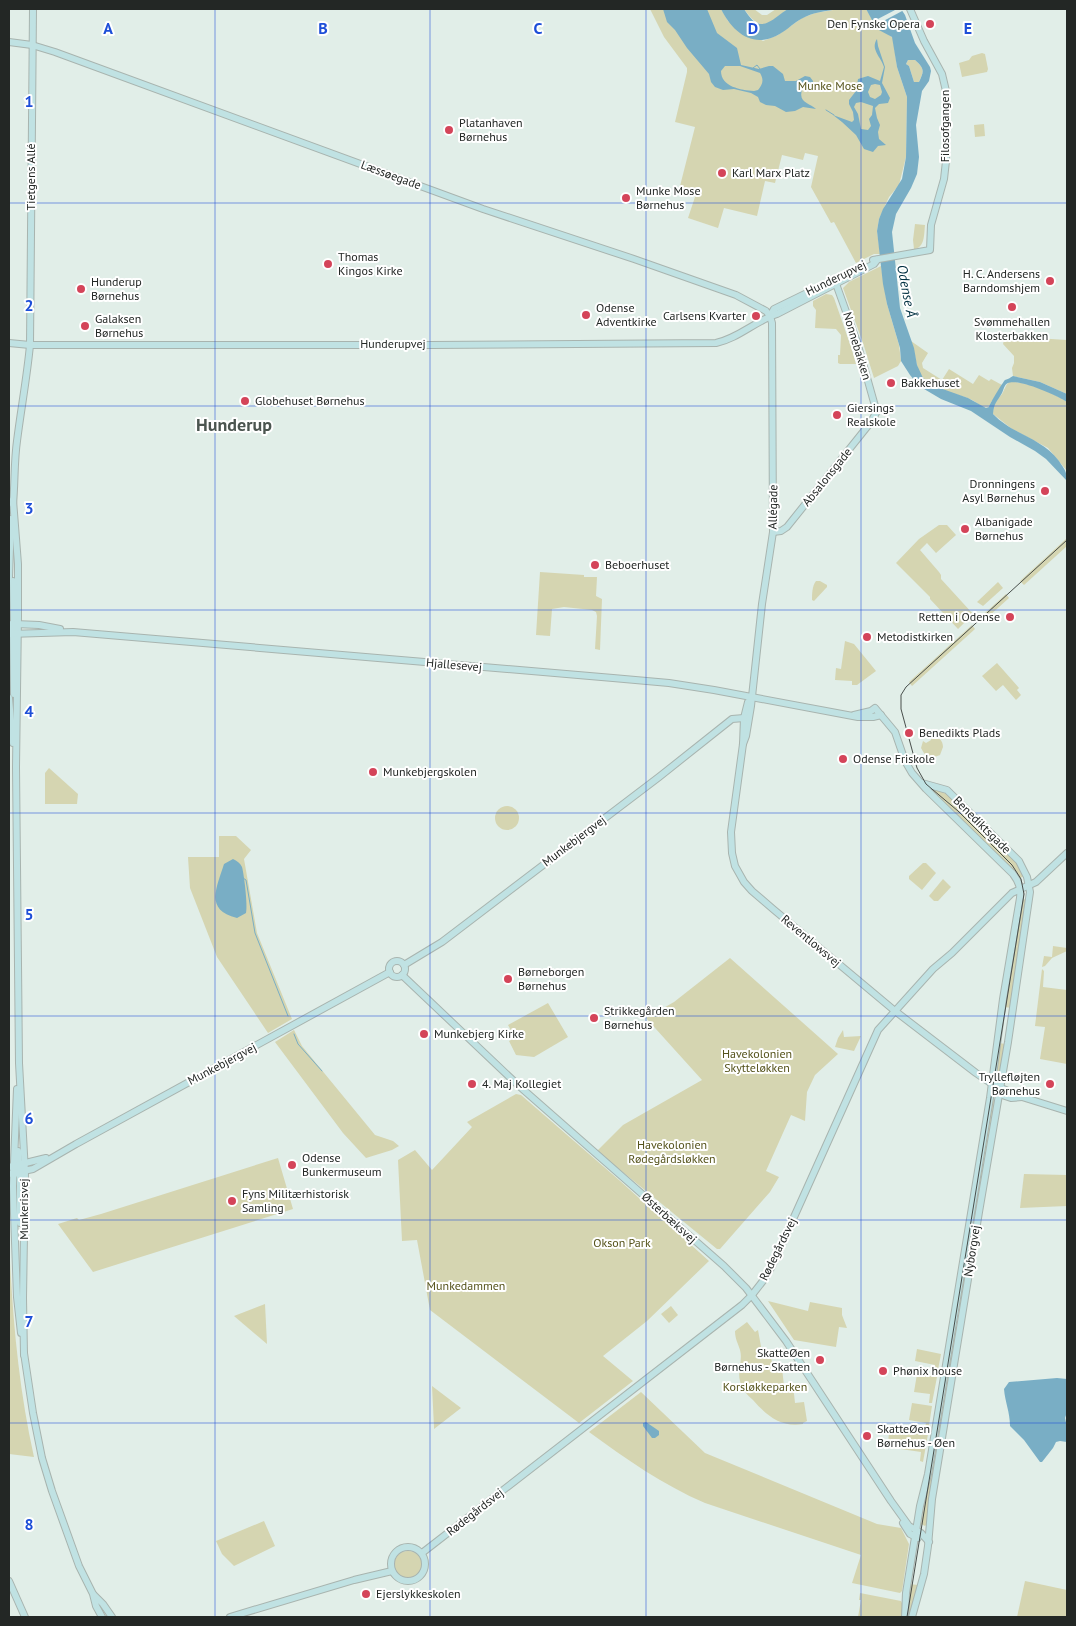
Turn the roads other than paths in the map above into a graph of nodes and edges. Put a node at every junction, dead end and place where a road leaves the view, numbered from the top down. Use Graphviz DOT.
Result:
graph roads {
  1 [pos="33,9"];
  2 [pos="910,9"];
  3 [pos="9,42"];
  4 [pos="32,45"];
  5 [pos="930,250"];
  6 [pos="835,281"];
  7 [pos="770,316"];
  8 [pos="9,343"];
  9 [pos="30,344"];
  10 [pos="876,413"];
  11 [pos="13,500"];
  12 [pos="773,532"];
  13 [pos="9,559"];
  14 [pos="9,578"];
  15 [pos="13,628"];
  16 [pos="73,632"];
  17 [pos="751,697"];
  18 [pos="9,698"];
  19 [pos="9,709"];
  20 [pos="854,715"];
  21 [pos="881,715"];
  22 [pos="744,718"];
  23 [pos="10,721"];
  24 [pos="743,744"];
  25 [pos="16,767"];
  26 [pos="920,782"];
  27 [pos="1067,853"];
  28 [pos="1030,885"];
  29 [pos="1021,889"];
  30 [pos="404,965"];
  31 [pos="390,972"];
  32 [pos="402,975"];
  33 [pos="895,1011"];
  34 [pos="19,1063"];
  35 [pos="992,1084"];
  36 [pos="999,1091"];
  37 [pos="1067,1111"];
  38 [pos="16,1169"];
  39 [pos="11,1184"];
  40 [pos="752,1295"];
  41 [pos="24,1355"];
  42 [pos="916,1534"];
  43 [pos="929,1542"];
  44 [pos="422,1554"];
  45 [pos="392,1571"];
  46 [pos="9,1582"];
  47 [pos="93,1594"];
  48 [pos="25,1617"];
  49 [pos="102,1617"];
  50 [pos="112,1617"];
  51 [pos="230,1617"];
  52 [pos="905,1617"];
  53 [pos="912,1617"];
  1 -- 4 [label="street, Tietgens Allé"];
  2 -- 5 [label="street, Filosofgangen"];
  3 -- 4 [label="street, Læssøegade"];
  4 -- 7 [label="street, Læssøegade"];
  4 -- 9 [label="street, Tietgens Allé"];
  5 -- 6 [label="street, Hunderupvej"];
  6 -- 7 [label="street, Hunderupvej"];
  6 -- 10 [label="street, Nonnebakken"];
  7 -- 9 [label="street, Hunderupvej"];
  7 -- 12 [label="street, Allégade"];
  8 -- 9 [label="street, Hunderupvej"];
  9 -- 11 [label="street, Tietgens Allé"];
  10 -- 12 [label="street, Absalonsgade"];
  11 -- 13 [label="street"];
  11 -- 15 [label="street"];
  12 -- 17 [label="street, Allégade"];
  13 -- 14 [label="street"];
  13 -- 15 [label="street"];
  15 -- 16 [label="street, Hjallesevej"];
  15 -- 16 [label="street, Hjallesevej"];
  15 -- 25 [label="street, Munkerisvej"];
  16 -- 17 [label="street, Hjallesevej"];
  17 -- 20 [label="street, Hjallesevej"];
  17 -- 22 [label="street, Reventlowsvej"];
  17 -- 24 [label="street, Reventlowsvej"];
  18 -- 19 [label="street, Munkerisvej"];
  19 -- 23 [label="street, Munkerisvej"];
  20 -- 21 [label="street, Hjallesevej"];
  20 -- 21 [label="street, Benediktsgade"];
  21 -- 26 [label="street, Benediktsgade"];
  22 -- 24 [label="street, Reventlowsvej"];
  22 -- 30 [label="street, Munkebjergvej"];
  23 -- 25 [label="street, Munkerisvej"];
  24 -- 33 [label="street, Reventlowsvej"];
  25 -- 34 [label="street, Munkerisvej"];
  26 -- 28 [label="street, Benediktsgade"];
  26 -- 29 [label="street, Benediktsgade"];
  27 -- 28 [label="street, Rødegårdsvej"];
  28 -- 29 [label="street, Rødegårdsvej"];
  28 -- 36 [label="street, Nyborgvej"];
  29 -- 33 [label="street, Rødegårdsvej"];
  29 -- 35 [label="street, Nyborgvej"];
  30 -- 31 [label="street"];
  30 -- 32 [label="street"];
  31 -- 32 [label="street"];
  31 -- 38 [label="street, Munkebjergvej"];
  32 -- 40 [label="street, Østerbæksvej"];
  33 -- 35 [label="street, Reventlowsvej"];
  33 -- 40 [label="street, Rødegårdsvej"];
  34 -- 38 [label="street, Munkerisvej"];
  34 -- 38 [label="street, Munkerisvej"];
  35 -- 36 [label="street, Reventlowsvej"];
  35 -- 42 [label="street, Nyborgvej"];
  36 -- 37 [label="street, Reventlowsvej"];
  36 -- 43 [label="street, Nyborgvej"];
  38 -- 39 [label="street, Munkerisvej"];
  38 -- 41 [label="street, Munkerisvej"];
  39 -- 41 [label="street, Munkerisvej"];
  40 -- 42 [label="street, Østerbæksvej"];
  40 -- 44 [label="street, Rødegårdsvej"];
  41 -- 47 [label="street, Munkerisvej"];
  42 -- 43 [label="street, Østerbæksvej"];
  42 -- 52 [label="street, Nyborgvej"];
  43 -- 53 [label="street, Nyborgvej"];
  44 -- 45 [label="street"];
  44 -- 45 [label="street"];
  45 -- 51 [label="street"];
  46 -- 48 [label="street"];
  47 -- 49 [label="street, Munkerisvej"];
  47 -- 50 [label="street, Munkerisvej"];
}
